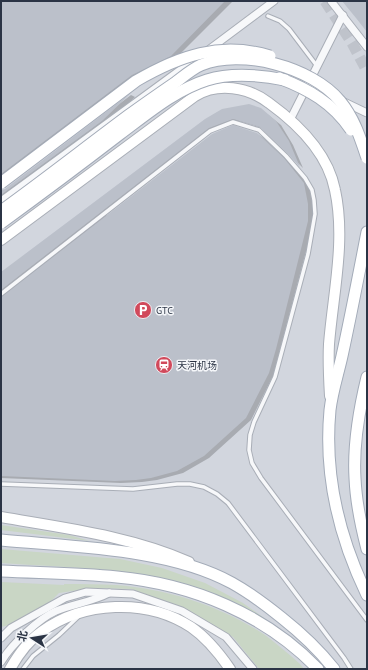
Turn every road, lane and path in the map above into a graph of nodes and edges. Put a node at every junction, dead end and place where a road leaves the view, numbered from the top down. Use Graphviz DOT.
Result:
graph roads {
  1 [pos="274,1"];
  2 [pos="331,1"];
  3 [pos="343,15"];
  4 [pos="268,16"];
  5 [pos="367,47"];
  6 [pos="316,66"];
  7 [pos="186,74"];
  8 [pos="285,80"];
  9 [pos="313,83"];
  10 [pos="367,113"];
  11 [pos="290,120"];
  12 [pos="366,154"];
  13 [pos="1,183"];
  14 [pos="1,201"];
  15 [pos="1,211"];
  16 [pos="1,223"];
  17 [pos="367,232"];
  18 [pos="1,240"];
  19 [pos="1,294"];
  20 [pos="367,377"];
  21 [pos="330,408"];
  22 [pos="1,484"];
  23 [pos="1,517"];
  24 [pos="1,540"];
  25 [pos="367,548"];
  26 [pos="1,571"];
  27 [pos="210,573"];
  28 [pos="109,593"];
  29 [pos="367,594"];
  30 [pos="85,612"];
  31 [pos="367,620"];
  32 [pos="1,638"];
  33 [pos="1,662"];
  34 [pos="10,669"];
  35 [pos="23,669"];
  36 [pos="230,669"];
  37 [pos="253,669"];
  38 [pos="318,669"];
  39 [pos="334,669"];
  40 [pos="351,669"];
  1 -- 14 [label="street"];
  2 -- 3 [label="street"];
  3 -- 5 [label="street"];
  3 -- 6 [label="street"];
  4 -- 6 [label="lane"];
  6 -- 9 [label="street"];
  7 -- 8 [label="main road, bridge"];
  7 -- 9 [label="main road, bridge"];
  7 -- 15 [label="main road, bridge"];
  8 -- 12 [label="main road, bridge"];
  8 -- 16 [label="main road, bridge"];
  9 -- 10 [label="street"];
  9 -- 11 [label="street"];
  9 -- 12 [label="main road, bridge"];
  9 -- 13 [label="main road, bridge"];
  11 -- 18 [label="main road"];
  11 -- 21 [label="main road"];
  17 -- 21 [label="main road"];
  19 -- 31 [label="lane"];
  20 -- 25 [label="main road"];
  21 -- 29 [label="main road"];
  22 -- 40 [label="lane"];
  23 -- 27 [label="main road"];
  24 -- 27 [label="main road"];
  26 -- 38 [label="main road"];
  27 -- 39 [label="main road"];
  28 -- 32 [label="street"];
  28 -- 33 [label="street"];
  28 -- 37 [label="street"];
  30 -- 34 [label="main road"];
  30 -- 35 [label="lane"];
  30 -- 36 [label="main road"];
}
